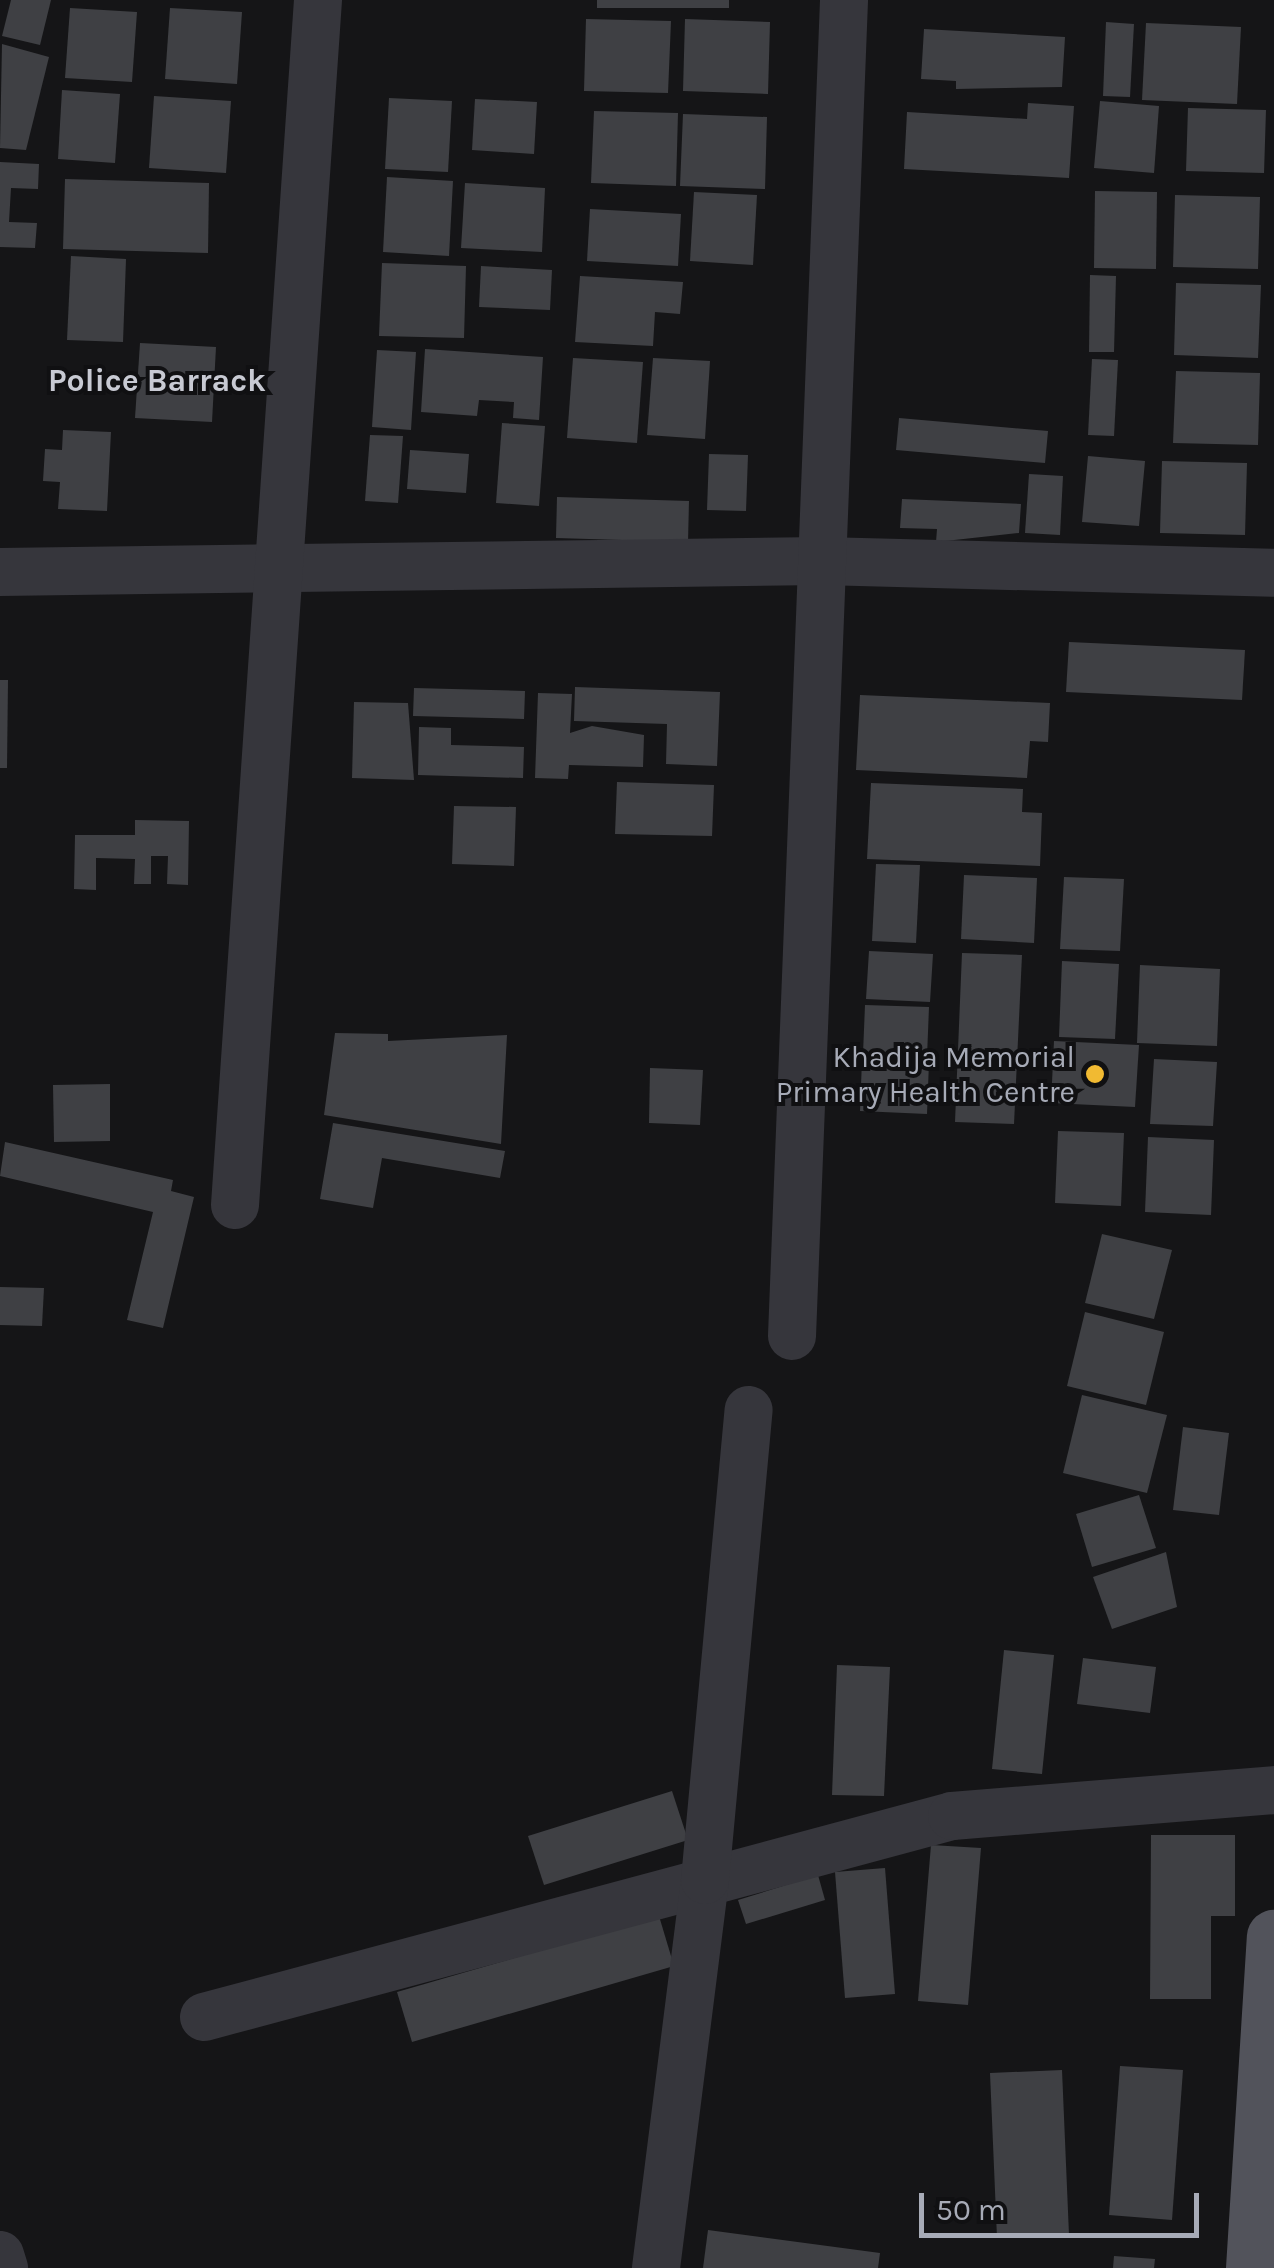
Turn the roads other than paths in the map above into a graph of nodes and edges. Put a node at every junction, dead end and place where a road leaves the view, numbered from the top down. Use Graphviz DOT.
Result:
graph roads {
  1 [pos="318,0"];
  2 [pos="844,0"];
  3 [pos="822,561"];
  4 [pos="282,562"];
  5 [pos="0,572"];
  6 [pos="1274,573"];
  7 [pos="235,1205"];
  8 [pos="792,1336"];
  9 [pos="749,1410"];
  10 [pos="1274,1790"];
  11 [pos="705,1880"];
  12 [pos="1273,1963"];
  13 [pos="204,2017"];
  14 [pos="0,2255"];
  15 [pos="4,2268"];
  16 [pos="656,2268"];
  17 [pos="1253,2268"];
  1 -- 4 [label="street"];
  2 -- 3 [label="street"];
  3 -- 4 [label="street"];
  3 -- 6 [label="street"];
  3 -- 8 [label="street"];
  4 -- 5 [label="street"];
  4 -- 7 [label="street"];
  9 -- 11 [label="street"];
  10 -- 11 [label="street"];
  11 -- 13 [label="street"];
  11 -- 16 [label="street"];
  12 -- 17 [label="main road"];
  14 -- 15 [label="street"];
}
